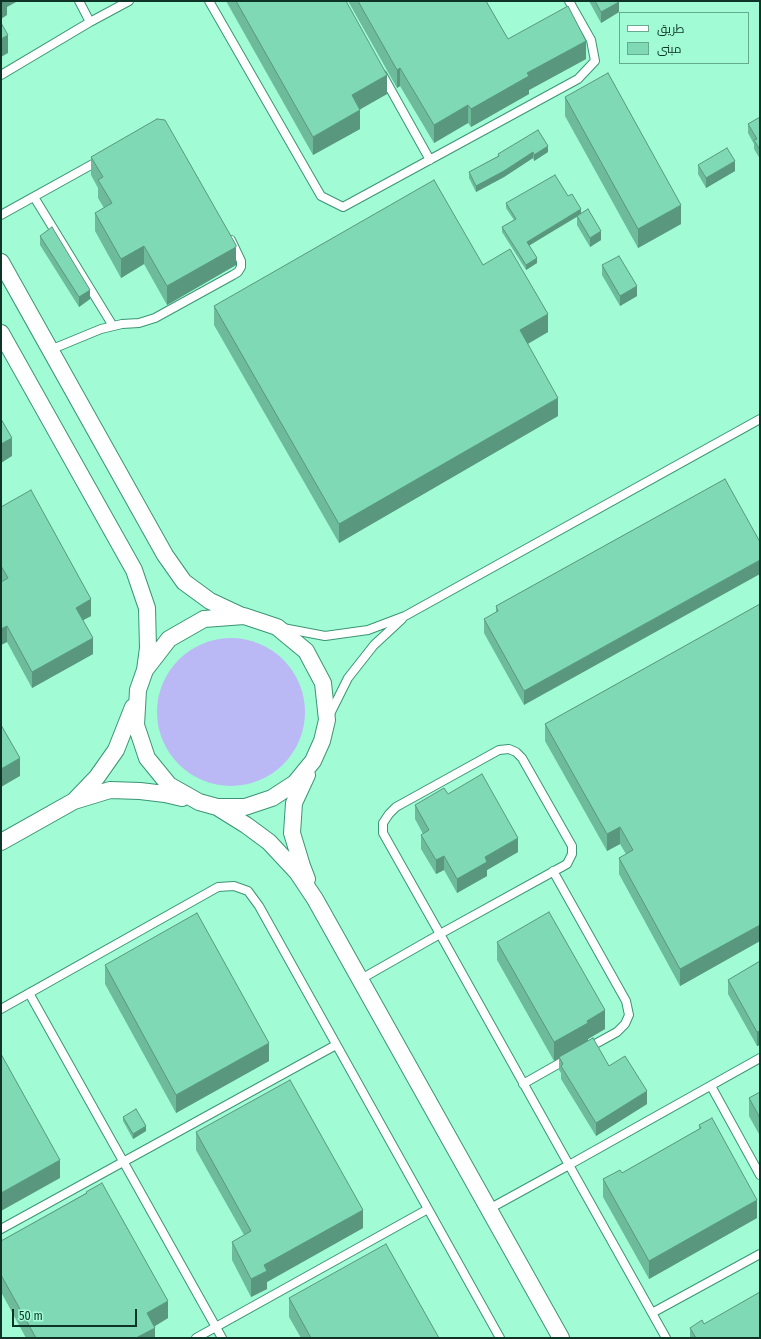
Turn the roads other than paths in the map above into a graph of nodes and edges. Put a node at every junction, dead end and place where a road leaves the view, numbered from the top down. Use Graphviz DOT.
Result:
graph roads {
  1 [pos="79,1"];
  2 [pos="129,1"];
  3 [pos="209,1"];
  4 [pos="569,1"];
  5 [pos="90,22"];
  6 [pos="376,63"];
  7 [pos="1,75"];
  8 [pos="108,155"];
  9 [pos="430,160"];
  10 [pos="34,197"];
  11 [pos="1,215"];
  12 [pos="228,235"];
  13 [pos="1,262"];
  14 [pos="113,326"];
  15 [pos="1,333"];
  16 [pos="50,350"];
  17 [pos="760,419"];
  18 [pos="244,616"];
  19 [pos="405,616"];
  20 [pos="277,627"];
  21 [pos="145,670"];
  22 [pos="138,690"];
  23 [pos="327,720"];
  24 [pos="313,761"];
  25 [pos="74,801"];
  26 [pos="199,802"];
  27 [pos="217,807"];
  28 [pos="1,842"];
  29 [pos="553,871"];
  30 [pos="316,899"];
  31 [pos="440,934"];
  32 [pos="360,979"];
  33 [pos="29,993"];
  34 [pos="1,1009"];
  35 [pos="336,1045"];
  36 [pos="760,1058"];
  37 [pos="524,1084"];
  38 [pos="711,1086"];
  39 [pos="123,1162"];
  40 [pos="569,1164"];
  41 [pos="760,1175"];
  42 [pos="428,1209"];
  43 [pos="489,1209"];
  44 [pos="1,1229"];
  45 [pos="760,1254"];
  46 [pos="652,1313"];
  47 [pos="216,1327"];
  48 [pos="196,1338"];
  49 [pos="222,1338"];
  50 [pos="500,1338"];
  51 [pos="561,1338"];
  52 [pos="666,1338"];
  1 -- 5 [label="lane"];
  2 -- 5 [label="lane"];
  3 -- 9 [label="lane"];
  4 -- 9 [label="lane"];
  5 -- 7 [label="lane"];
  6 -- 9 [label="lane"];
  8 -- 10 [label="lane"];
  10 -- 11 [label="lane"];
  10 -- 14 [label="lane"];
  12 -- 14 [label="lane"];
  13 -- 16 [label="street"];
  14 -- 16 [label="lane"];
  15 -- 21 [label="street"];
  16 -- 18 [label="street"];
  17 -- 19 [label="lane"];
  18 -- 20 [label="street"];
  18 -- 21 [label="street"];
  19 -- 20 [label="lane"];
  19 -- 23 [label="lane"];
  20 -- 23 [label="street"];
  21 -- 22 [label="street"];
  22 -- 25 [label="street"];
  22 -- 26 [label="street"];
  23 -- 24 [label="street"];
  24 -- 27 [label="street"];
  24 -- 30 [label="street"];
  25 -- 26 [label="street"];
  25 -- 28 [label="street"];
  26 -- 27 [label="street"];
  27 -- 30 [label="street"];
  29 -- 31 [label="lane"];
  29 -- 31 [label="lane"];
  29 -- 37 [label="lane"];
  30 -- 32 [label="street"];
  31 -- 32 [label="lane"];
  31 -- 37 [label="lane"];
  32 -- 43 [label="street"];
  33 -- 34 [label="lane"];
  33 -- 35 [label="lane"];
  33 -- 39 [label="lane"];
  35 -- 39 [label="lane"];
  35 -- 42 [label="lane"];
  36 -- 38 [label="lane"];
  37 -- 40 [label="lane"];
  38 -- 40 [label="lane"];
  38 -- 41 [label="lane"];
  39 -- 44 [label="lane"];
  39 -- 47 [label="lane"];
  40 -- 43 [label="lane"];
  40 -- 46 [label="lane"];
  42 -- 47 [label="lane"];
  42 -- 50 [label="lane"];
  43 -- 51 [label="street"];
  45 -- 46 [label="lane"];
  46 -- 52 [label="lane"];
  47 -- 48 [label="lane"];
  47 -- 49 [label="lane"];
}
